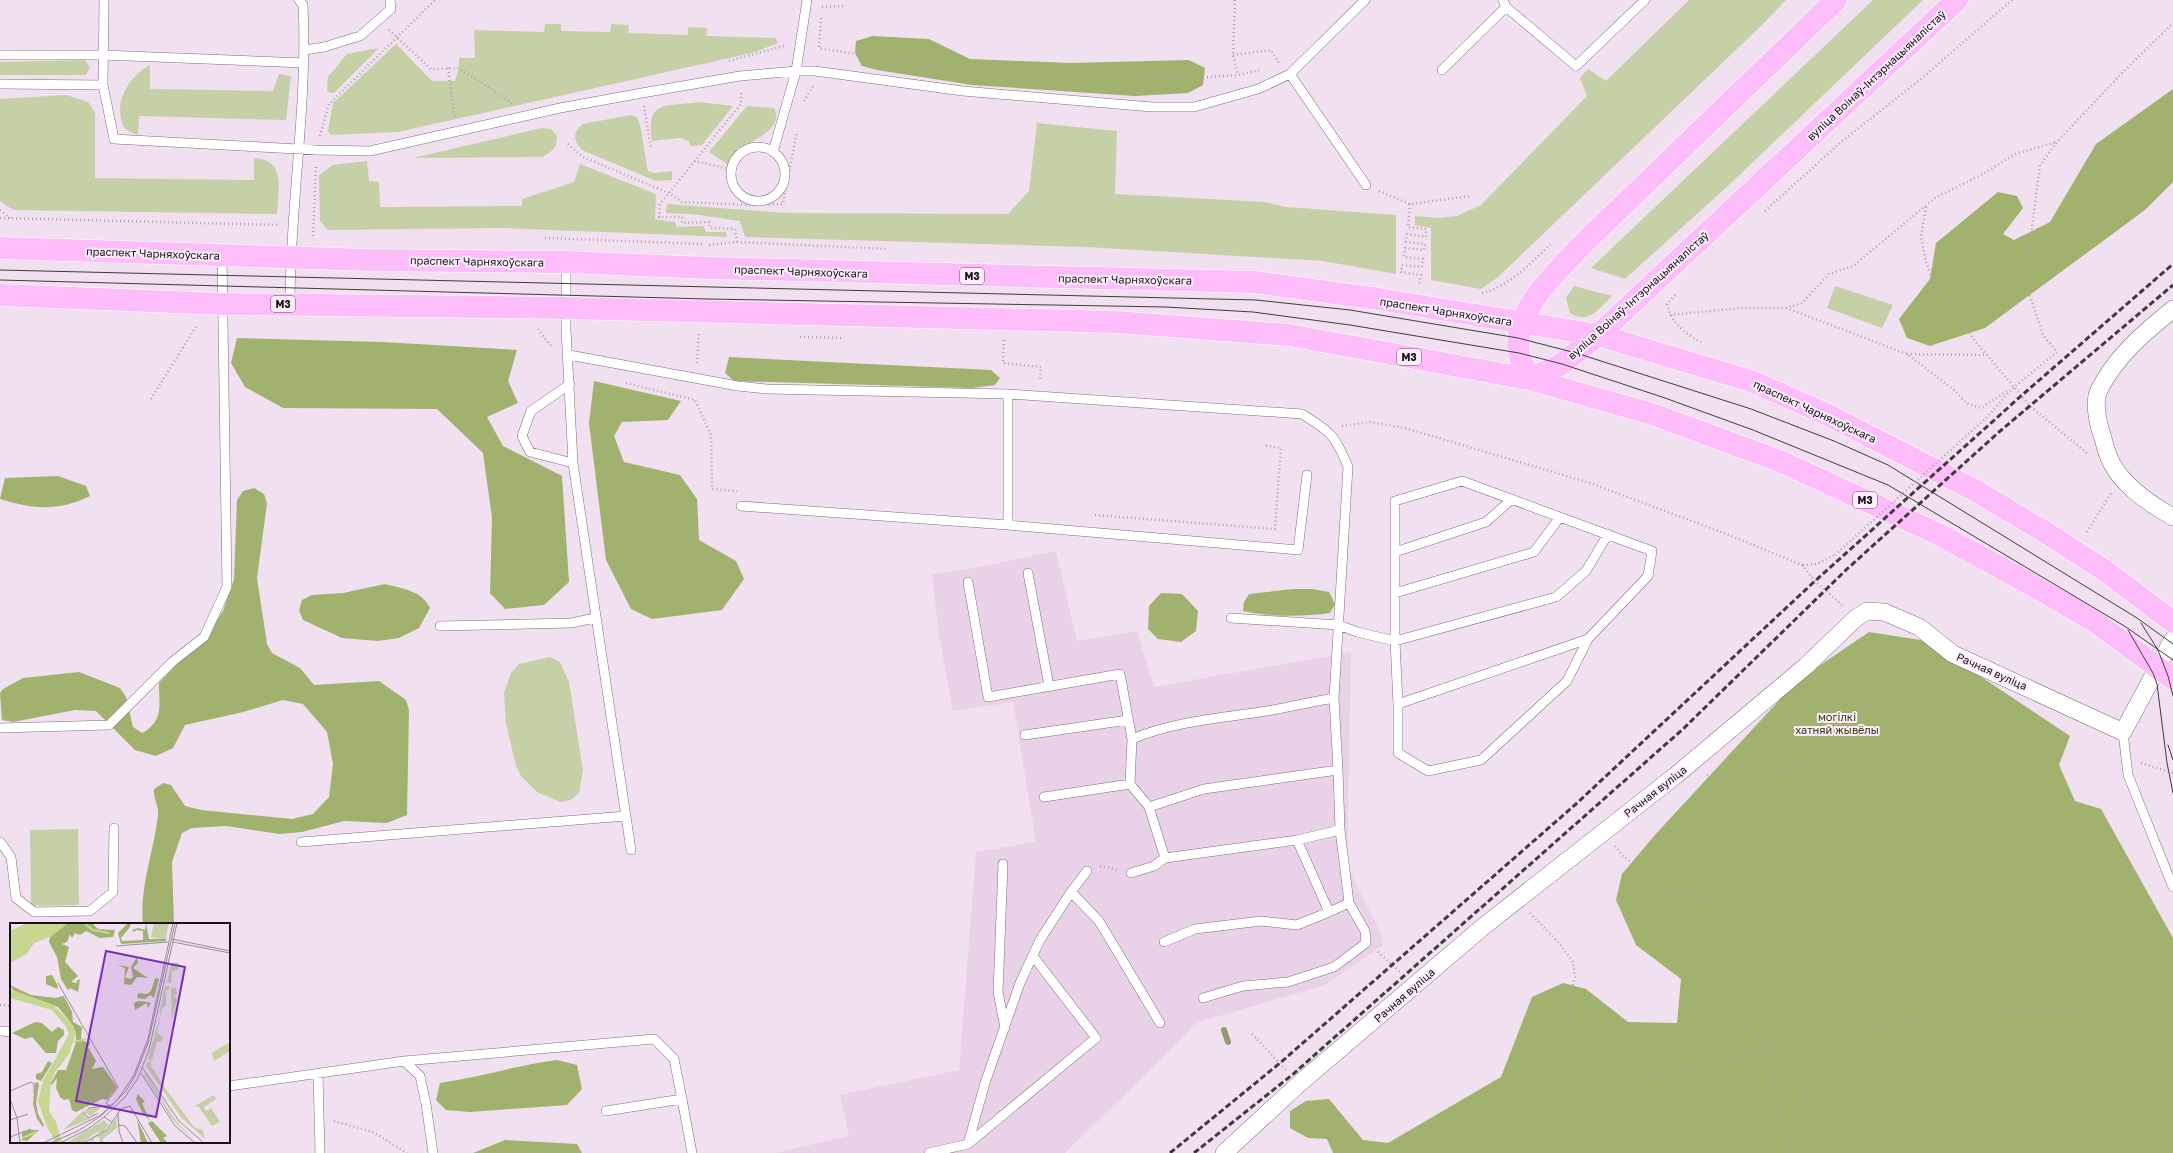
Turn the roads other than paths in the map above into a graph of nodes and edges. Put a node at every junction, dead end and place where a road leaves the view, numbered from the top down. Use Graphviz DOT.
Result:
graph roads {
  1 [pos="104,0"];
  2 [pos="299,0"];
  3 [pos="390,0"];
  4 [pos="807,0"];
  5 [pos="1365,0"];
  6 [pos="1644,0"];
  7 [pos="1836,0"];
  8 [pos="1957,0"];
  9 [pos="1505,3"];
  10 [pos="305,50"];
  11 [pos="0,55"];
  12 [pos="103,55"];
  13 [pos="304,64"];
  14 [pos="796,70"];
  15 [pos="1442,70"];
  16 [pos="1290,74"];
  17 [pos="0,84"];
  18 [pos="103,85"];
  19 [pos="298,148"];
  20 [pos="773,152"];
  21 [pos="1366,185"];
  22 [pos="0,248"];
  23 [pos="222,255"];
  24 [pos="290,257"];
  25 [pos="566,262"];
  26 [pos="0,295"];
  27 [pos="222,304"];
  28 [pos="290,304"];
  29 [pos="567,308"];
  30 [pos="2173,309"];
  31 [pos="1521,323"];
  32 [pos="1598,335"];
  33 [pos="569,355"];
  34 [pos="1529,379"];
  35 [pos="570,384"];
  36 [pos="1008,394"];
  37 [pos="573,463"];
  38 [pos="1307,475"];
  39 [pos="1512,500"];
  40 [pos="741,506"];
  41 [pos="1560,517"];
  42 [pos="2173,517"];
  43 [pos="1008,525"];
  44 [pos="1608,534"];
  45 [pos="1395,552"];
  46 [pos="1028,573"];
  47 [pos="968,582"];
  48 [pos="1395,593"];
  49 [pos="595,618"];
  50 [pos="1231,618"];
  51 [pos="2173,622"];
  52 [pos="1339,625"];
  53 [pos="440,626"];
  54 [pos="1588,639"];
  55 [pos="2173,640"];
  56 [pos="1395,642"];
  57 [pos="2165,672"];
  58 [pos="1049,686"];
  59 [pos="1334,698"];
  60 [pos="1398,704"];
  61 [pos="1128,720"];
  62 [pos="0,728"];
  63 [pos="2123,732"];
  64 [pos="1025,735"];
  65 [pos="1132,739"];
  66 [pos="1338,770"];
  67 [pos="1130,784"];
  68 [pos="1044,798"];
  69 [pos="1149,807"];
  70 [pos="626,816"];
  71 [pos="114,828"];
  72 [pos="1340,830"];
  73 [pos="1297,840"];
  74 [pos="0,842"];
  75 [pos="301,842"];
  76 [pos="631,850"];
  77 [pos="1165,858"];
  78 [pos="1003,864"];
  79 [pos="1087,871"];
  80 [pos="1131,873"];
  81 [pos="2173,887"];
  82 [pos="1071,892"];
  83 [pos="1349,903"];
  84 [pos="1329,912"];
  85 [pos="1164,942"];
  86 [pos="1033,956"];
  87 [pos="1203,998"];
  88 [pos="1160,1022"];
  89 [pos="1005,1029"];
  90 [pos="0,1031"];
  91 [pos="10,1032"];
  92 [pos="404,1062"];
  93 [pos="318,1074"];
  94 [pos="230,1086"];
  95 [pos="682,1099"];
  96 [pos="606,1111"];
  97 [pos="968,1144"];
  98 [pos="320,1153"];
  99 [pos="433,1153"];
  100 [pos="692,1153"];
  101 [pos="929,1153"];
  102 [pos="1224,1153"];
  1 -- 12 [label="lane"];
  2 -- 10 [label="lane"];
  3 -- 10 [label="lane"];
  4 -- 14 [label="lane"];
  5 -- 16 [label="lane"];
  6 -- 9 [label="lane"];
  7 -- 31 [label="main road"];
  8 -- 32 [label="main road, вуліца Воінаў-Інтэрнацыяналістаў"];
  9 -- 15 [label="lane"];
  10 -- 13 [label="lane"];
  11 -- 12 [label="lane"];
  12 -- 13 [label="lane"];
  12 -- 18 [label="lane"];
  13 -- 19 [label="lane"];
  14 -- 16 [label="lane"];
  14 -- 19 [label="lane"];
  14 -- 20 [label="lane"];
  16 -- 21 [label="lane"];
  17 -- 18 [label="lane"];
  18 -- 19 [label="lane"];
  19 -- 24 [label="lane"];
  20 -- 20 [label="lane"];
  22 -- 23 [label="main road, праспект Чарняхоўскага / М3"];
  23 -- 24 [label="main road, праспект Чарняхоўскага / М3"];
  23 -- 27 [label="lane"];
  24 -- 25 [label="main road, праспект Чарняхоўскага / М3"];
  24 -- 28 [label="lane"];
  25 -- 29 [label="lane"];
  25 -- 31 [label="main road, праспект Чарняхоўскага / М3"];
  26 -- 27 [label="main road, М3"];
  27 -- 28 [label="main road, М3"];
  27 -- 62 [label="lane"];
  28 -- 29 [label="main road, М3"];
  29 -- 33 [label="lane"];
  29 -- 34 [label="main road, М3"];
  30 -- 42 [label="street"];
  31 -- 32 [label="main road, праспект Чарняхоўскага / М3"];
  31 -- 34 [label="main road"];
  32 -- 34 [label="main road, вуліца Воінаў-Інтэрнацыяналістаў"];
  32 -- 51 [label="main road, праспект Чарняхоўскага / М3"];
  33 -- 35 [label="lane"];
  33 -- 36 [label="lane"];
  34 -- 57 [label="main road, М3"];
  35 -- 37 [label="lane"];
  35 -- 37 [label="lane"];
  36 -- 43 [label="lane"];
  36 -- 52 [label="lane"];
  37 -- 49 [label="lane"];
  38 -- 43 [label="lane"];
  39 -- 41 [label="lane"];
  39 -- 45 [label="lane"];
  39 -- 45 [label="lane"];
  40 -- 43 [label="lane"];
  41 -- 44 [label="lane"];
  41 -- 48 [label="lane"];
  44 -- 54 [label="lane"];
  44 -- 56 [label="lane"];
  45 -- 48 [label="lane"];
  46 -- 58 [label="lane"];
  47 -- 58 [label="lane"];
  48 -- 56 [label="lane"];
  49 -- 53 [label="lane"];
  49 -- 70 [label="lane"];
  50 -- 52 [label="lane"];
  52 -- 56 [label="lane"];
  52 -- 59 [label="lane"];
  54 -- 60 [label="lane"];
  54 -- 60 [label="lane"];
  55 -- 57 [label="street"];
  56 -- 60 [label="lane"];
  57 -- 63 [label="street"];
  58 -- 61 [label="lane"];
  59 -- 65 [label="lane"];
  59 -- 66 [label="lane"];
  61 -- 64 [label="lane"];
  61 -- 65 [label="lane"];
  63 -- 81 [label="lane"];
  63 -- 102 [label="street, Рачная вуліца"];
  65 -- 67 [label="lane"];
  66 -- 69 [label="lane"];
  66 -- 72 [label="lane"];
  67 -- 68 [label="lane"];
  67 -- 69 [label="lane"];
  69 -- 77 [label="lane"];
  70 -- 75 [label="lane"];
  70 -- 76 [label="lane"];
  71 -- 74 [label="lane"];
  72 -- 73 [label="lane"];
  72 -- 83 [label="lane"];
  73 -- 77 [label="lane"];
  73 -- 84 [label="lane"];
  77 -- 80 [label="lane"];
  78 -- 89 [label="lane"];
  79 -- 82 [label="lane"];
  82 -- 86 [label="lane"];
  82 -- 88 [label="lane"];
  83 -- 84 [label="lane"];
  83 -- 87 [label="lane"];
  84 -- 85 [label="lane"];
  86 -- 89 [label="lane"];
  86 -- 97 [label="lane"];
  89 -- 97 [label="lane"];
  90 -- 91 [label="lane"];
  92 -- 93 [label="lane"];
  92 -- 95 [label="lane"];
  92 -- 99 [label="lane"];
  93 -- 94 [label="lane"];
  93 -- 98 [label="lane"];
  95 -- 96 [label="lane"];
  95 -- 100 [label="lane"];
  97 -- 101 [label="lane"];
}
